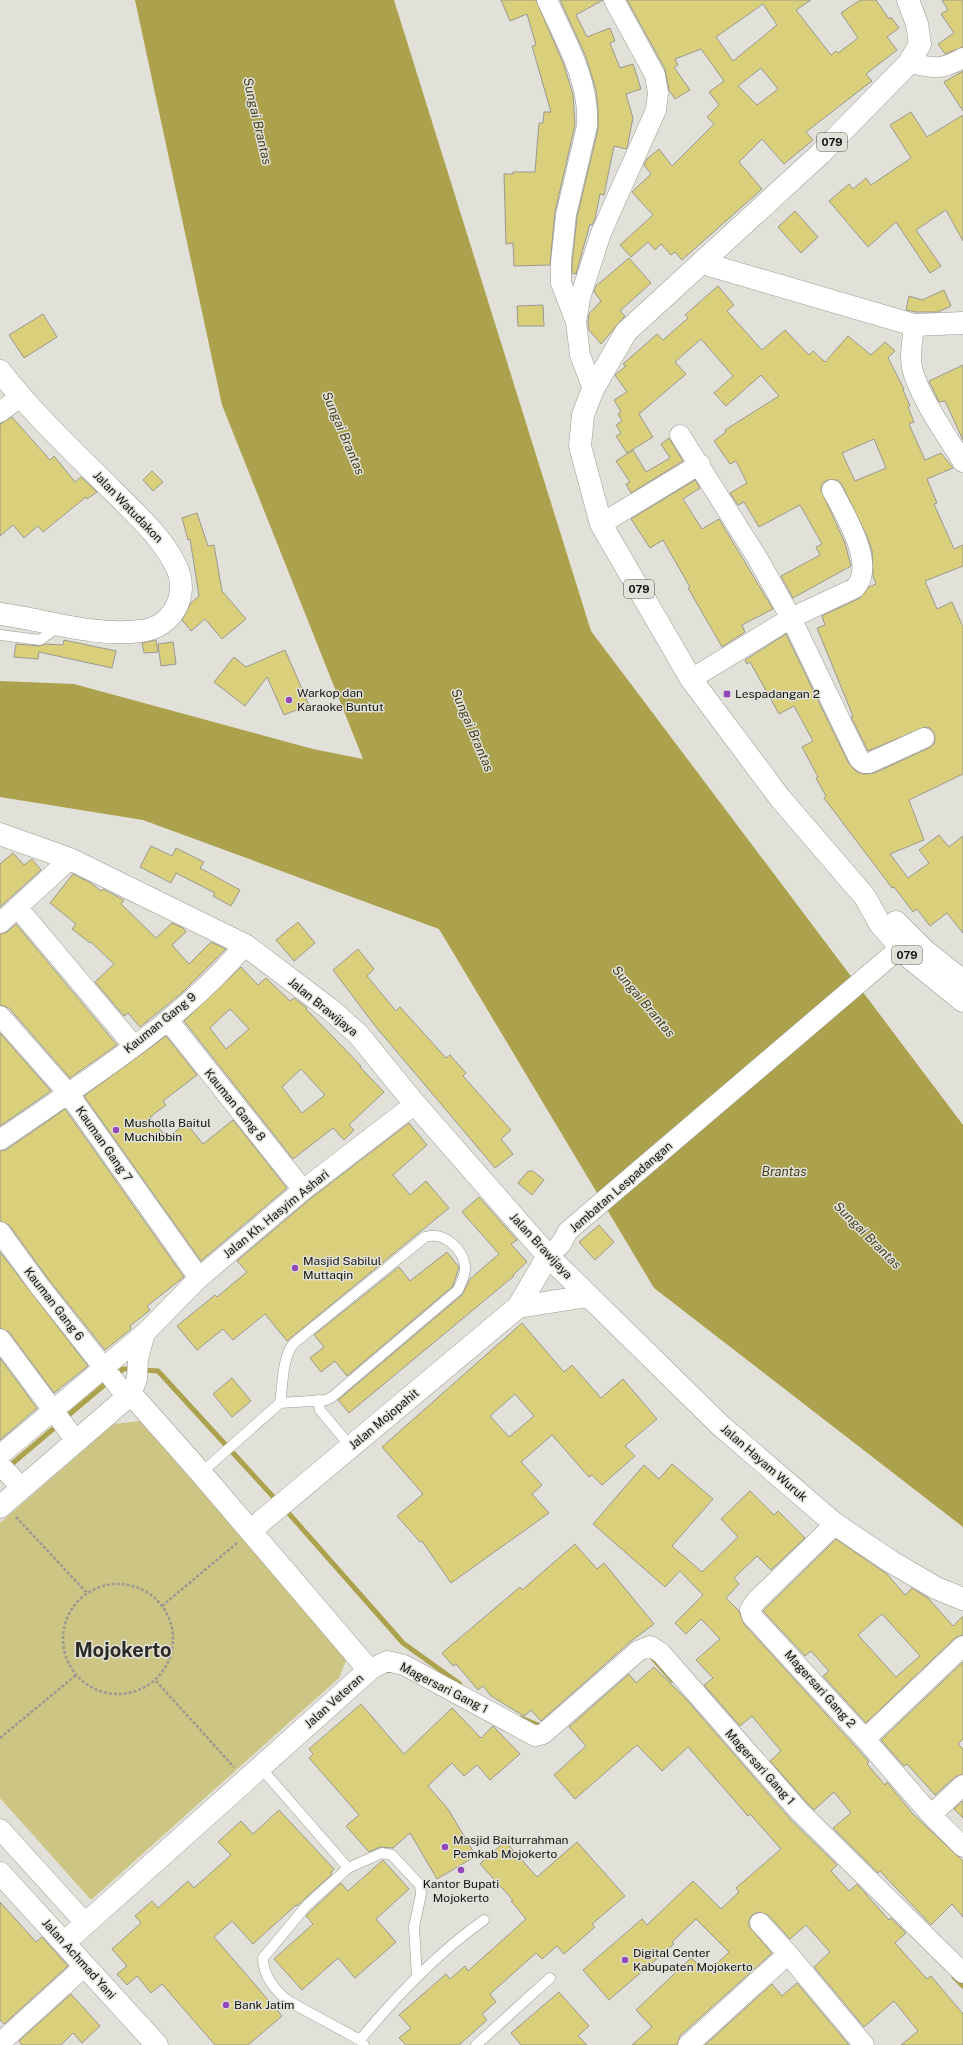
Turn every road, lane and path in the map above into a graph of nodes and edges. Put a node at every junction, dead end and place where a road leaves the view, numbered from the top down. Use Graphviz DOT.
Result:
graph roads {
  1 [pos="548,0"];
  2 [pos="614,0"];
  3 [pos="908,0"];
  4 [pos="963,58"];
  5 [pos="909,63"];
  6 [pos="702,263"];
  7 [pos="576,322"];
  8 [pos="963,323"];
  9 [pos="914,325"];
  10 [pos="0,371"];
  11 [pos="593,388"];
  12 [pos="20,397"];
  13 [pos="0,412"];
  14 [pos="680,435"];
  15 [pos="963,462"];
  16 [pos="700,464"];
  17 [pos="832,490"];
  18 [pos="601,524"];
  19 [pos="0,614"];
  20 [pos="790,618"];
  21 [pos="56,623"];
  22 [pos="0,635"];
  23 [pos="691,679"];
  24 [pos="924,738"];
  25 [pos="0,834"];
  26 [pos="70,859"];
  27 [pos="865,897"];
  28 [pos="17,907"];
  29 [pos="0,923"];
  30 [pos="245,945"];
  31 [pos="900,957"];
  32 [pos="963,981"];
  33 [pos="963,1001"];
  34 [pos="0,1016"];
  35 [pos="168,1020"];
  36 [pos="134,1046"];
  37 [pos="68,1093"];
  38 [pos="415,1104"];
  39 [pos="0,1140"];
  40 [pos="304,1190"];
  41 [pos="0,1232"];
  42 [pos="563,1242"];
  43 [pos="199,1278"];
  44 [pos="588,1296"];
  45 [pos="518,1307"];
  46 [pos="145,1333"];
  47 [pos="0,1340"];
  48 [pos="121,1383"];
  49 [pos="318,1400"];
  50 [pos="280,1403"];
  51 [pos="57,1417"];
  52 [pos="76,1441"];
  53 [pos="351,1447"];
  54 [pos="0,1455"];
  55 [pos="207,1467"];
  56 [pos="10,1475"];
  57 [pos="2,1506"];
  58 [pos="829,1529"];
  59 [pos="250,1532"];
  60 [pos="87,1593"];
  61 [pos="963,1599"];
  62 [pos="162,1606"];
  63 [pos="963,1646"];
  64 [pos="378,1666"];
  65 [pos="76,1675"];
  66 [pos="156,1681"];
  67 [pos="0,1738"];
  68 [pos="865,1739"];
  69 [pos="253,1774"];
  70 [pos="963,1785"];
  71 [pos="931,1815"];
  72 [pos="0,1829"];
  73 [pos="963,1847"];
  74 [pos="348,1868"];
  75 [pos="0,1873"];
  76 [pos="484,1920"];
  77 [pos="86,1924"];
  78 [pos="760,1924"];
  79 [pos="64,1943"];
  80 [pos="788,1954"];
  81 [pos="85,1966"];
  82 [pos="963,1974"];
  83 [pos="417,1977"];
  84 [pos="550,1978"];
  85 [pos="0,2043"];
  86 [pos="362,2043"];
  87 [pos="157,2045"];
  88 [pos="476,2045"];
  89 [pos="688,2045"];
  90 [pos="864,2045"];
  1 -- 7 [label="street"];
  2 -- 7 [label="street"];
  3 -- 5 [label="main road, 079"];
  4 -- 5 [label="street"];
  5 -- 6 [label="main road, 079"];
  6 -- 9 [label="main road"];
  6 -- 11 [label="main road, 079"];
  7 -- 11 [label="street"];
  8 -- 9 [label="main road"];
  9 -- 15 [label="street"];
  10 -- 12 [label="main road, Jalan Watudakon"];
  11 -- 18 [label="main road, 079"];
  12 -- 13 [label="street"];
  12 -- 21 [label="main road, Jalan Watudakon"];
  14 -- 16 [label="street"];
  16 -- 18 [label="street"];
  16 -- 20 [label="street"];
  17 -- 20 [label="street"];
  18 -- 23 [label="main road, 079"];
  19 -- 21 [label="main road, Jalan Watudakon"];
  20 -- 23 [label="street"];
  20 -- 24 [label="street"];
  21 -- 22 [label="lane"];
  23 -- 27 [label="main road, 079"];
  25 -- 26 [label="main road, Jalan Brawijaya"];
  26 -- 28 [label="street"];
  26 -- 30 [label="main road, Jalan Brawijaya"];
  27 -- 31 [label="main road, 079"];
  27 -- 32 [label="main road, 079"];
  28 -- 29 [label="street"];
  28 -- 36 [label="street"];
  30 -- 35 [label="street, Kauman Gang 9"];
  30 -- 38 [label="main road, Jalan Brawijaya"];
  31 -- 33 [label="main road, 079"];
  31 -- 42 [label="street, Jembatan Lespadangan"];
  34 -- 37 [label="street, Kauman Gang 7"];
  35 -- 36 [label="street, Kauman Gang 9"];
  35 -- 40 [label="street, Kauman Gang 8"];
  36 -- 37 [label="street, Kauman Gang 9"];
  37 -- 39 [label="street, Kauman Gang 9"];
  37 -- 43 [label="street, Kauman Gang 7"];
  38 -- 40 [label="street, Jalan Kh. Hasyim Ashari"];
  38 -- 42 [label="main road, Jalan Brawijaya"];
  40 -- 43 [label="street, Jalan Kh. Hasyim Ashari"];
  41 -- 48 [label="street, Kauman Gang 6"];
  42 -- 44 [label="main road, Jalan Brawijaya"];
  42 -- 45 [label="main road, Jalan Mojopahit"];
  43 -- 46 [label="street, Jalan Kh. Hasyim Ashari"];
  44 -- 45 [label="main road"];
  44 -- 58 [label="main road, Jalan Hayam Wuruk"];
  45 -- 53 [label="main road, Jalan Mojopahit"];
  46 -- 48 [label="street, Jalan Kh. Hasyim Ashari"];
  46 -- 48 [label="street"];
  47 -- 51 [label="street"];
  48 -- 51 [label="street, Jalan Kh. Hasyim Ashari"];
  48 -- 52 [label="main road"];
  48 -- 55 [label="main road, Jalan Veteran"];
  49 -- 50 [label="lane"];
  49 -- 50 [label="lane"];
  49 -- 53 [label="lane"];
  50 -- 55 [label="lane"];
  51 -- 52 [label="street"];
  51 -- 54 [label="street, Jalan Kh. Hasyim Ashari"];
  52 -- 56 [label="main road"];
  53 -- 59 [label="main road, Jalan Mojopahit"];
  55 -- 59 [label="main road, Jalan Veteran"];
  56 -- 57 [label="main road"];
  57 -- 60 [label="path"];
  58 -- 61 [label="main road, Jalan Hayam Wuruk"];
  58 -- 68 [label="street, Magersari Gang 2"];
  59 -- 62 [label="path"];
  59 -- 64 [label="main road, Jalan Veteran"];
  60 -- 62 [label="path"];
  60 -- 65 [label="path"];
  62 -- 66 [label="path"];
  63 -- 68 [label="street"];
  64 -- 69 [label="main road, Jalan Veteran"];
  64 -- 82 [label="street, Magersari Gang 1"];
  65 -- 66 [label="path"];
  65 -- 67 [label="path"];
  66 -- 69 [label="path"];
  68 -- 71 [label="street, Magersari Gang 2"];
  69 -- 74 [label="lane"];
  69 -- 77 [label="main road, Jalan Veteran"];
  70 -- 71 [label="street"];
  71 -- 73 [label="street, Magersari Gang 2"];
  72 -- 77 [label="street"];
  74 -- 83 [label="lane"];
  74 -- 86 [label="lane"];
  75 -- 79 [label="main road, Jalan Achmad Yani"];
  76 -- 83 [label="lane"];
  77 -- 79 [label="main road, Jalan Veteran"];
  78 -- 80 [label="street"];
  79 -- 81 [label="main road, Jalan Achmad Yani"];
  80 -- 89 [label="street"];
  80 -- 90 [label="street"];
  81 -- 85 [label="street"];
  81 -- 87 [label="main road, Jalan Achmad Yani"];
  83 -- 86 [label="lane"];
  84 -- 88 [label="lane"];
}
